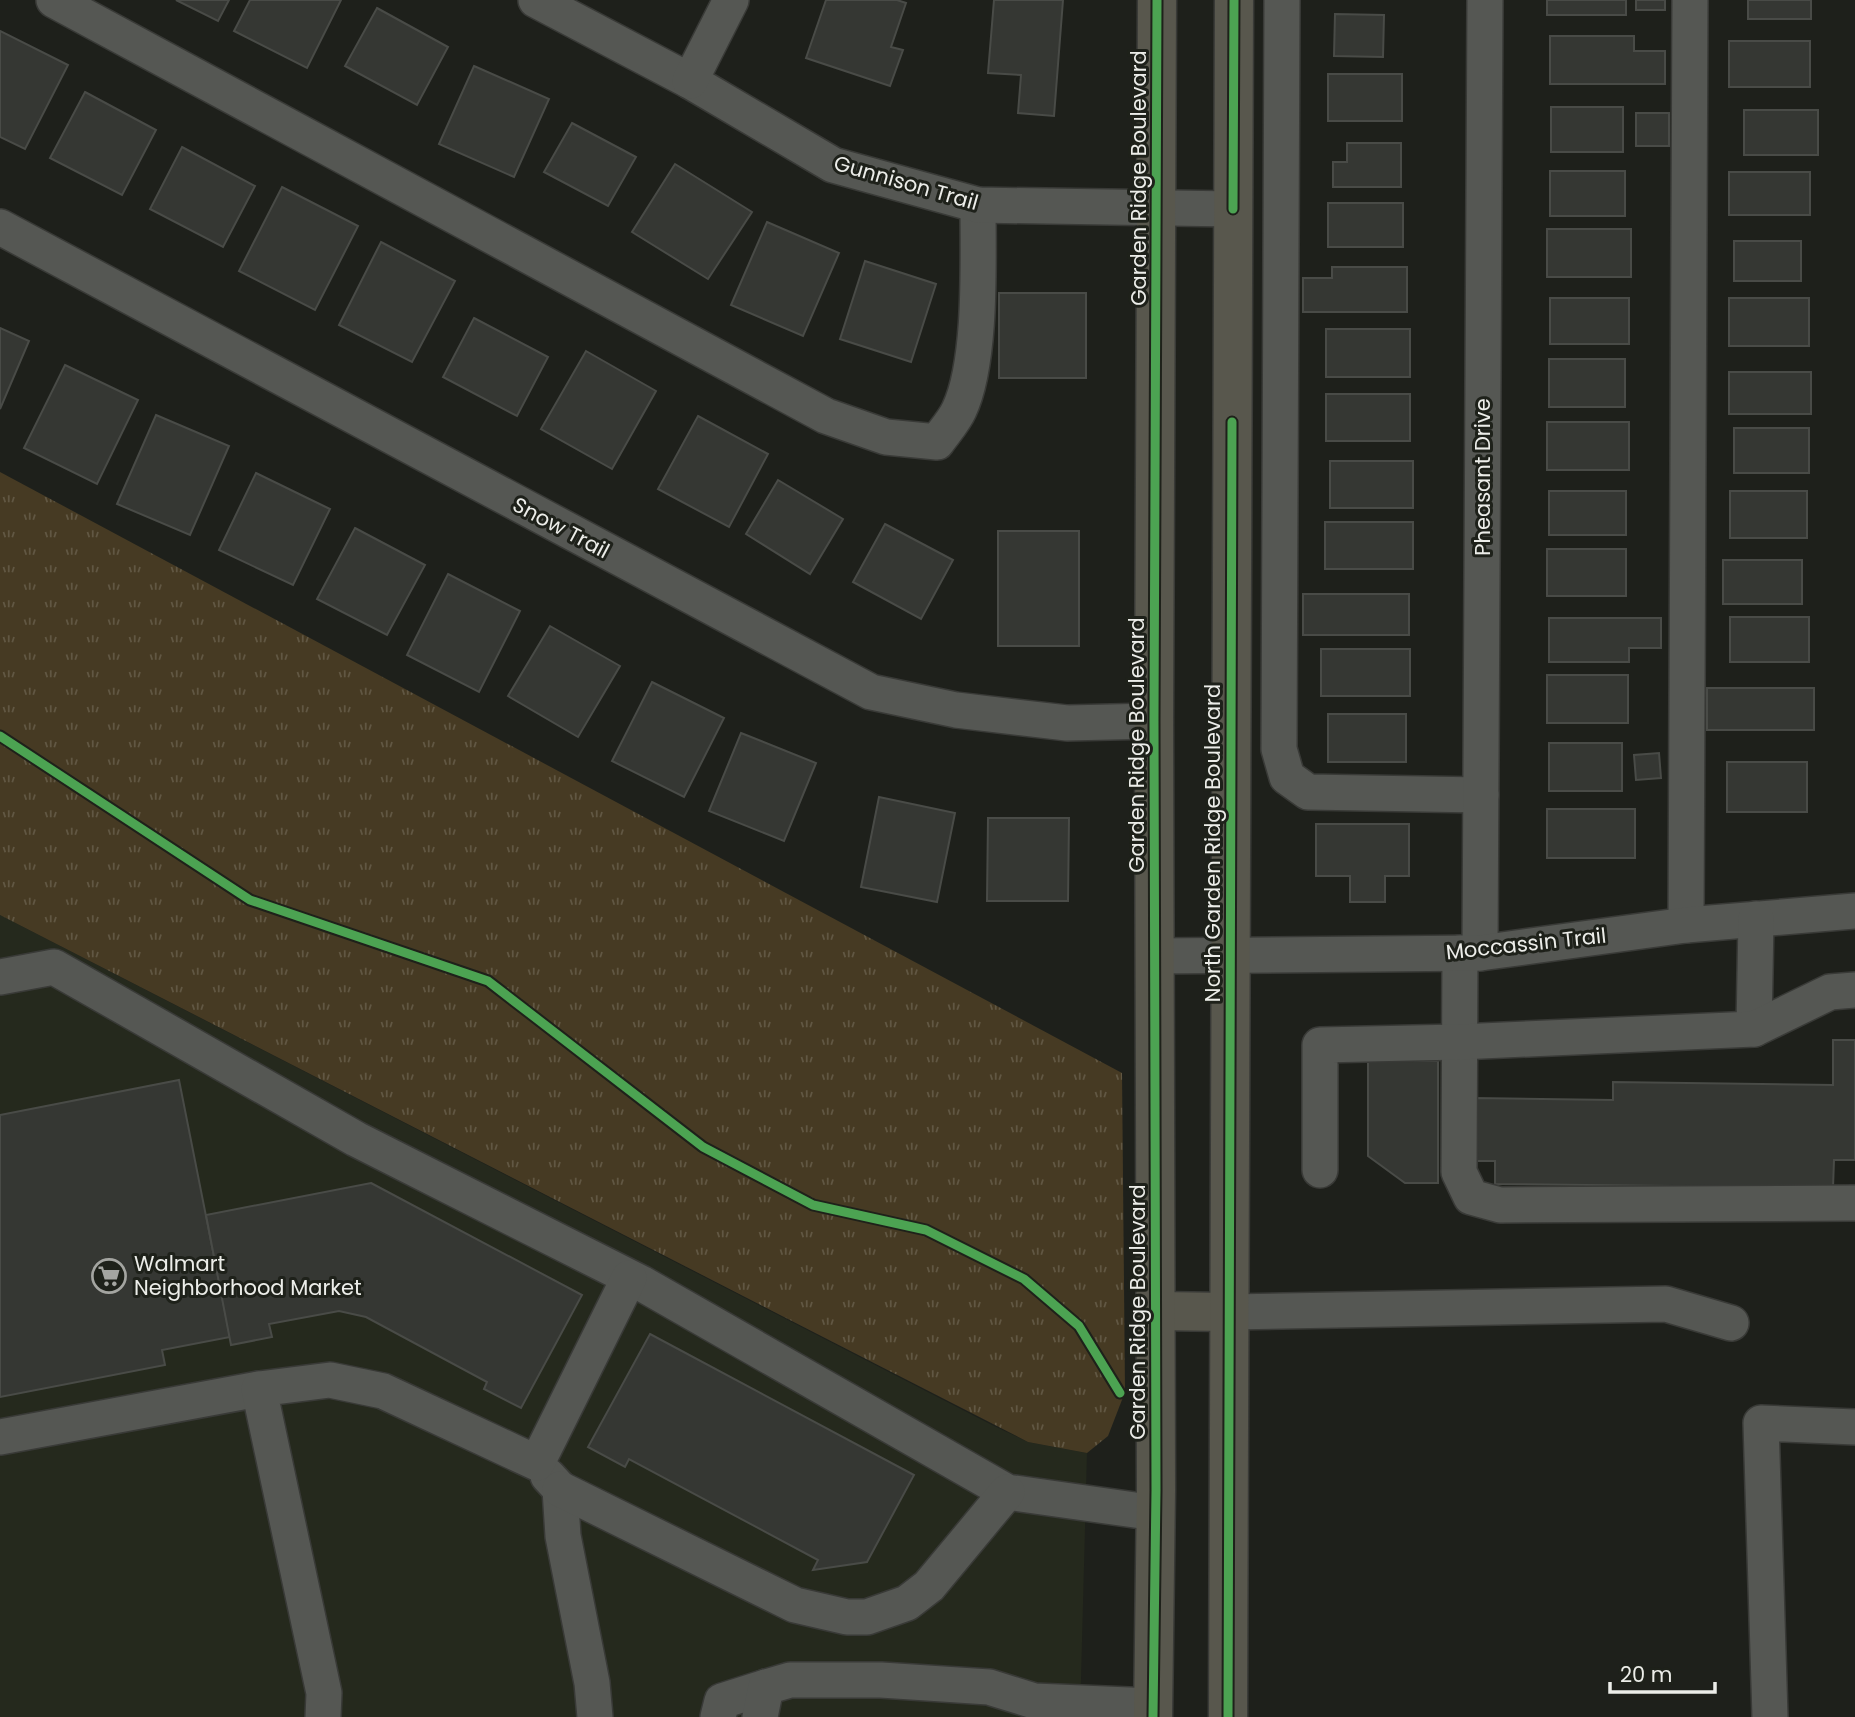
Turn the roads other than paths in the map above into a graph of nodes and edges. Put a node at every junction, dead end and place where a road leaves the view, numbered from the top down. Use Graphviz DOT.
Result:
graph roads {
  1 [pos="54,0"];
  2 [pos="536,0"];
  3 [pos="732,0"];
  4 [pos="1157,0"];
  5 [pos="1234,0"];
  6 [pos="1282,0"];
  7 [pos="1485,0"];
  8 [pos="1690,0"];
  9 [pos="690,81"];
  10 [pos="978,205"];
  11 [pos="1157,208"];
  12 [pos="1233,209"];
  13 [pos="0,227"];
  14 [pos="1154,721"];
  15 [pos="1481,795"];
  16 [pos="1855,911"];
  17 [pos="1756,919"];
  18 [pos="1686,925"];
  19 [pos="1470,953"];
  20 [pos="1231,954"];
  21 [pos="1155,956"];
  22 [pos="0,977"];
  23 [pos="1855,990"];
  24 [pos="1754,1029"];
  25 [pos="1459,1042"];
  26 [pos="1320,1170"];
  27 [pos="1855,1203"];
  28 [pos="629,1278"];
  29 [pos="1156,1311"];
  30 [pos="1229,1312"];
  31 [pos="1731,1323"];
  32 [pos="259,1389"];
  33 [pos="1855,1426"];
  34 [pos="0,1437"];
  35 [pos="537,1463"];
  36 [pos="560,1489"];
  37 [pos="1006,1492"];
  38 [pos="1156,1502"];
  39 [pos="763,1702"];
  40 [pos="1015,1705"];
  41 [pos="1153,1711"];
  42 [pos="323,1717"];
  43 [pos="595,1717"];
  44 [pos="718,1717"];
  45 [pos="1228,1717"];
  46 [pos="1770,1717"];
  1 -- 10 [label="street"];
  2 -- 9 [label="street, Gunnison Trail"];
  3 -- 9 [label="street"];
  4 -- 11 [label="main road, Garden Ridge Boulevard"];
  5 -- 12 [label="main road, North Garden Ridge Boulevard"];
  6 -- 15 [label="street"];
  7 -- 15 [label="street, Pheasant Drive"];
  8 -- 18 [label="street"];
  9 -- 10 [label="street, Gunnison Trail"];
  10 -- 11 [label="street, Gunnison Trail"];
  11 -- 12 [label="street, Gunnison Trail"];
  11 -- 14 [label="main road, Garden Ridge Boulevard"];
  12 -- 20 [label="main road, North Garden Ridge Boulevard"];
  13 -- 14 [label="street, Snow Trail"];
  14 -- 21 [label="main road, Garden Ridge Boulevard"];
  15 -- 19 [label="street, Pheasant Drive"];
  16 -- 17 [label="street, Moccassin Trail"];
  17 -- 18 [label="street, Moccassin Trail"];
  17 -- 24 [label="street"];
  18 -- 19 [label="street, Moccassin Trail"];
  19 -- 20 [label="street, Moccassin Trail"];
  19 -- 25 [label="street, Pheasant Drive"];
  20 -- 21 [label="street, Moccassin Trail"];
  20 -- 30 [label="main road, North Garden Ridge Boulevard"];
  21 -- 29 [label="main road, Garden Ridge Boulevard"];
  22 -- 28 [label="street"];
  23 -- 24 [label="street"];
  24 -- 25 [label="street"];
  25 -- 26 [label="street"];
  25 -- 27 [label="street, Pheasant Drive"];
  28 -- 35 [label="street"];
  28 -- 37 [label="street"];
  29 -- 30 [label="main road"];
  29 -- 38 [label="main road, Garden Ridge Boulevard"];
  30 -- 31 [label="street"];
  30 -- 45 [label="main road"];
  32 -- 34 [label="street"];
  32 -- 35 [label="street"];
  32 -- 42 [label="street"];
  33 -- 46 [label="street"];
  35 -- 36 [label="street"];
  36 -- 37 [label="street"];
  36 -- 43 [label="street"];
  37 -- 38 [label="street"];
  38 -- 41 [label="main road"];
  39 -- 40 [label="street"];
  39 -- 44 [label="street"];
  40 -- 41 [label="street"];
}
